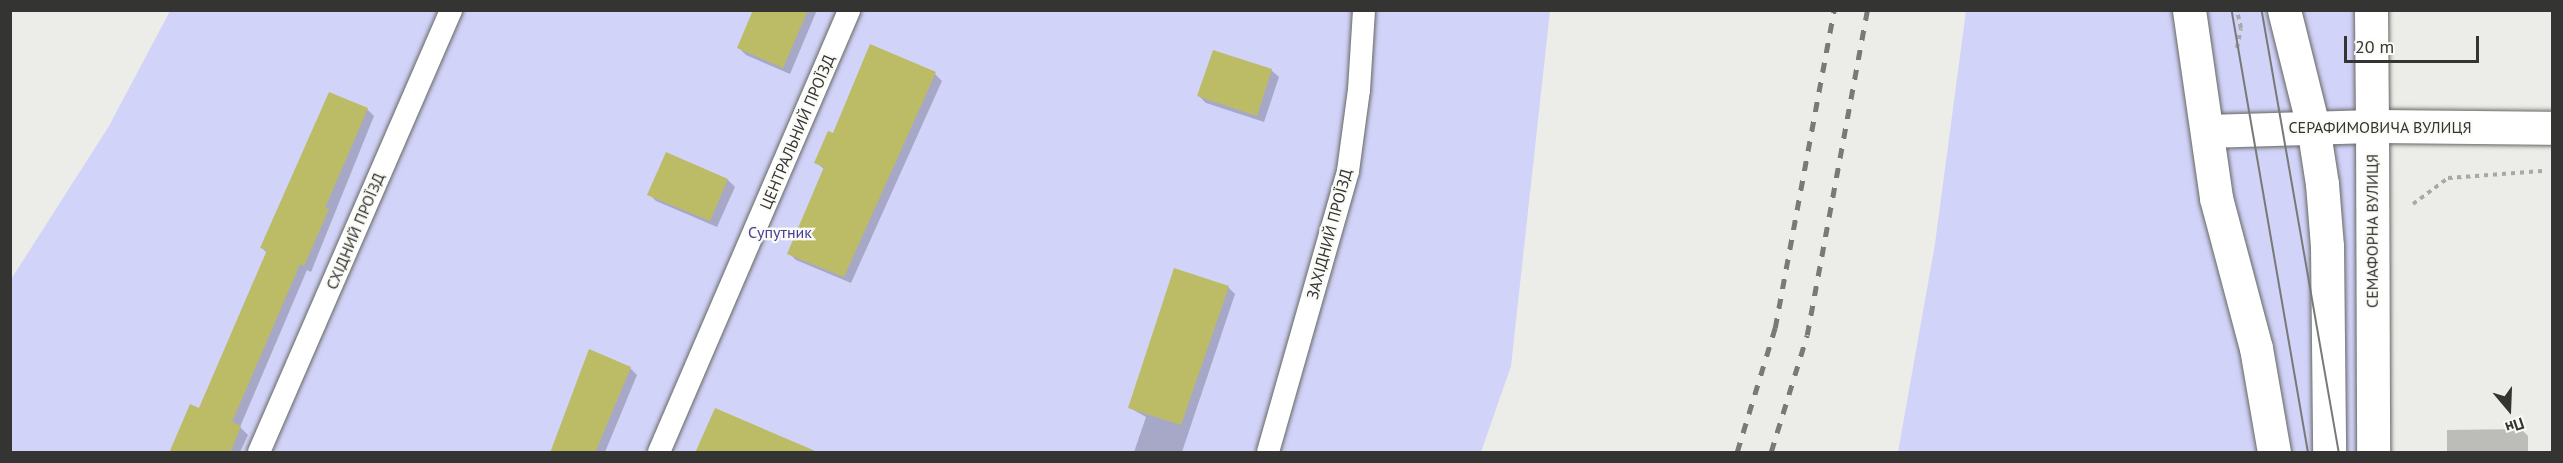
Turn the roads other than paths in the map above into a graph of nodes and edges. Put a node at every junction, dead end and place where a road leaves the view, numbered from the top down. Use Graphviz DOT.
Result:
graph roads {
  1 [pos="452,10"];
  2 [pos="849,10"];
  3 [pos="1364,10"];
  4 [pos="2189,10"];
  5 [pos="2284,10"];
  6 [pos="2371,10"];
  7 [pos="2313,126"];
  8 [pos="2372,126"];
  9 [pos="2553,128"];
  10 [pos="2207,131"];
  11 [pos="259,453"];
  12 [pos="659,453"];
  13 [pos="1268,453"];
  14 [pos="2274,453"];
  15 [pos="2330,453"];
  16 [pos="2373,453"];
  1 -- 11 [label="lane, СХІДНИЙ ПРОЇЗД"];
  2 -- 12 [label="lane, ЦЕНТРАЛЬНИЙ ПРОЇЗД"];
  3 -- 13 [label="lane, ЗАХІДНИЙ ПРОЇЗД"];
  4 -- 10 [label="main road"];
  5 -- 7 [label="main road"];
  6 -- 8 [label="main road, СЕМАФОРНА ВУЛИЦЯ"];
  7 -- 8 [label="main road, СЕРАФИМОВИЧА ВУЛИЦЯ"];
  7 -- 10 [label="main road, СЕРАФИМОВИЧА ВУЛИЦЯ"];
  7 -- 15 [label="main road"];
  8 -- 9 [label="main road, СЕРАФИМОВИЧА ВУЛИЦЯ"];
  8 -- 16 [label="main road, СЕМАФОРНА ВУЛИЦЯ"];
  10 -- 14 [label="main road"];
}
